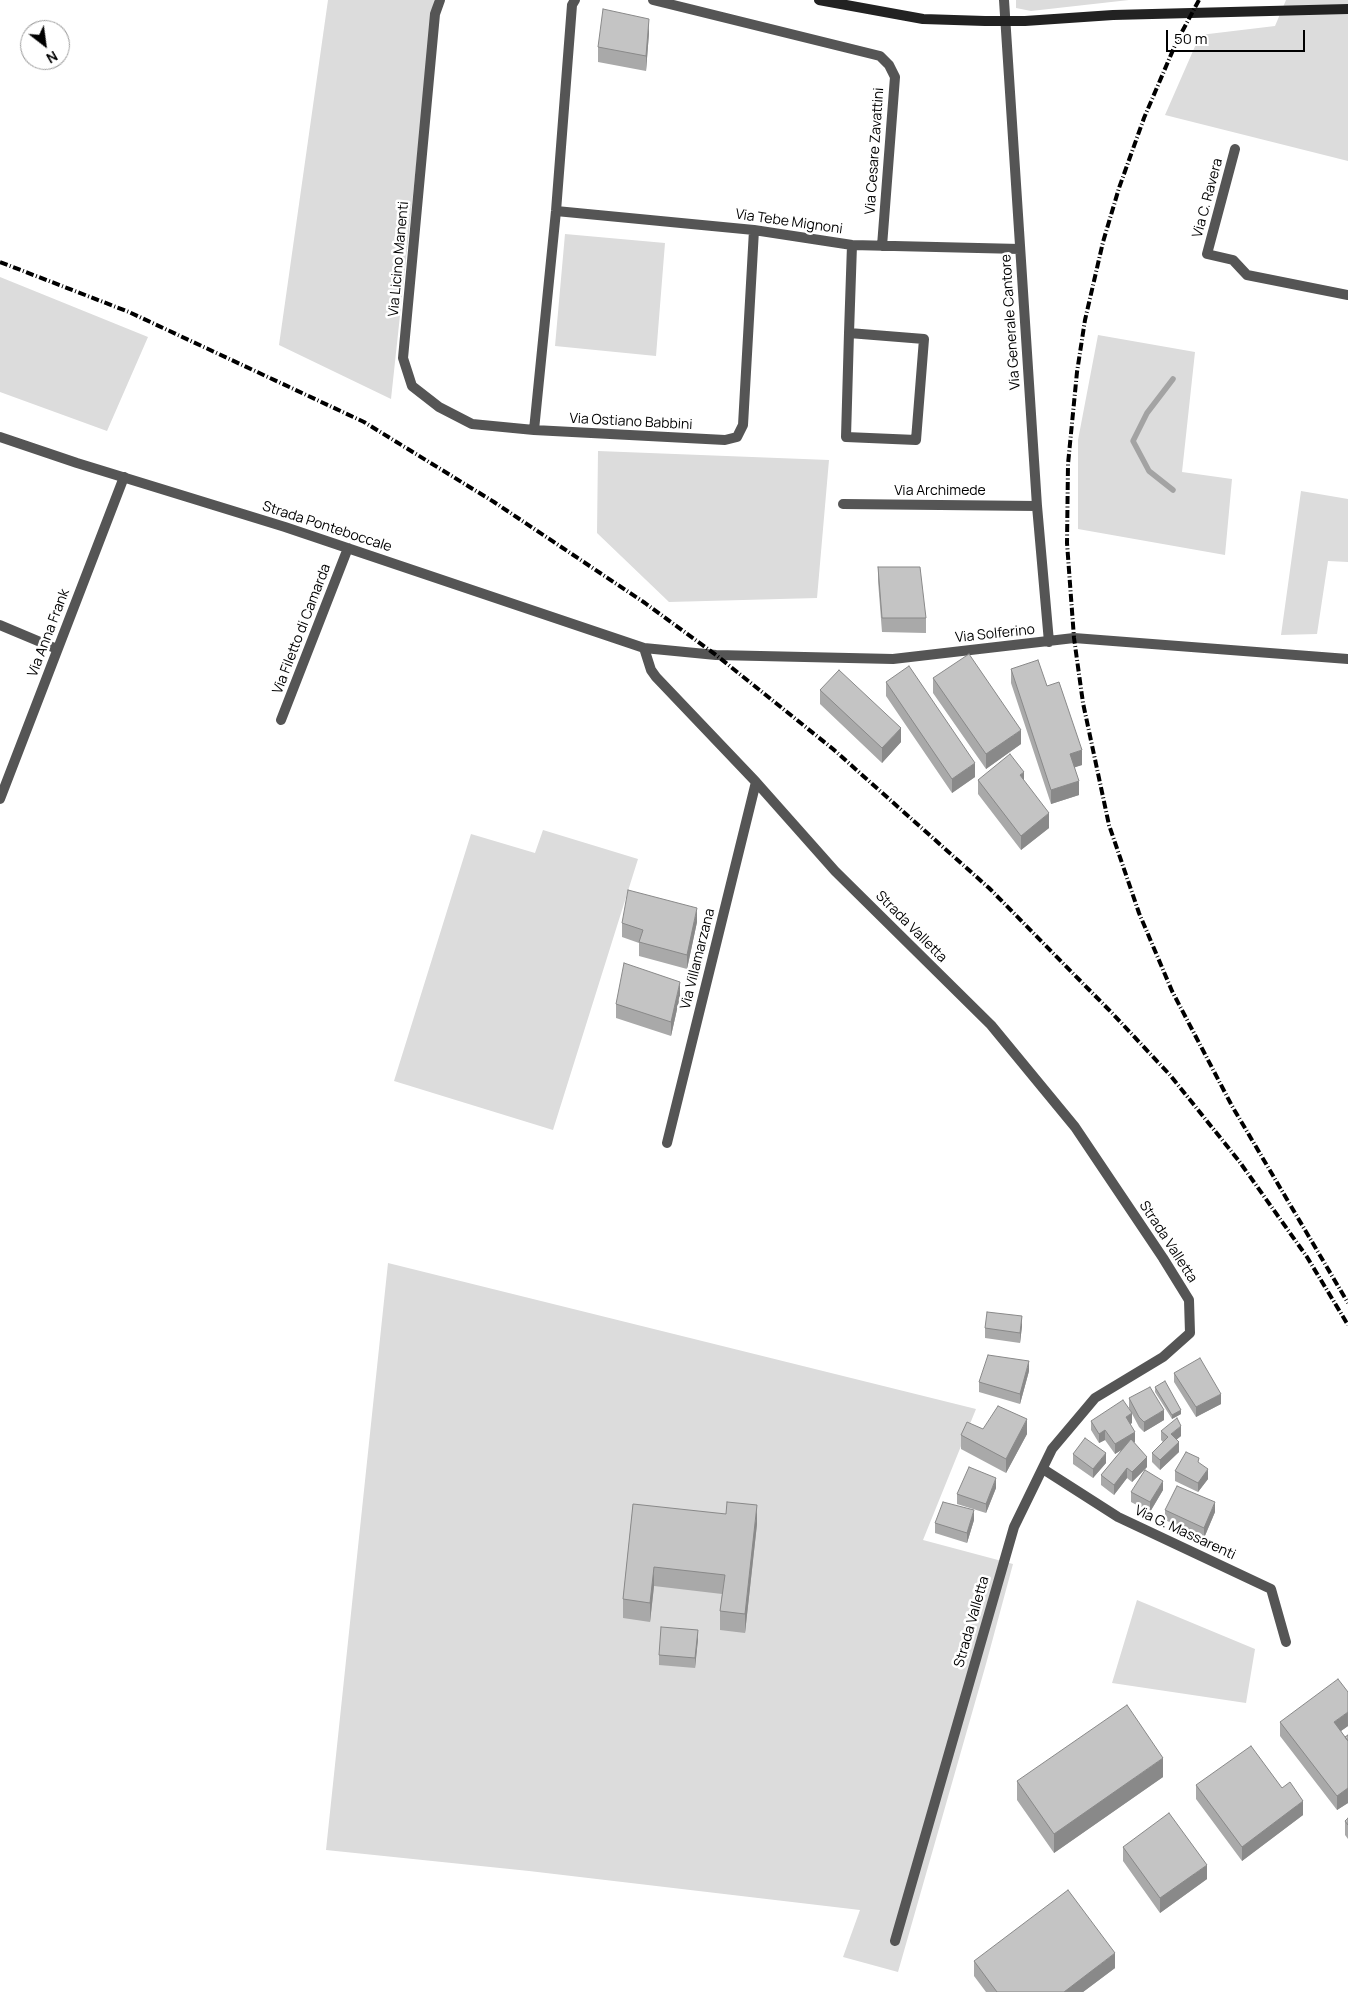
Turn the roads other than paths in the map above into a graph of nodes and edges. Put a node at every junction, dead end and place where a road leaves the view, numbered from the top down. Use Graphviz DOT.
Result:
graph roads {
  1 [pos="440,0"];
  2 [pos="575,0"];
  3 [pos="654,0"];
  4 [pos="818,0"];
  5 [pos="1004,0"];
  6 [pos="1348,10"];
  7 [pos="1235,149"];
  8 [pos="556,210"];
  9 [pos="754,230"];
  10 [pos="852,244"];
  11 [pos="882,246"];
  12 [pos="1020,249"];
  13 [pos="1348,295"];
  14 [pos="849,333"];
  15 [pos="534,430"];
  16 [pos="0,437"];
  17 [pos="124,477"];
  18 [pos="843,504"];
  19 [pos="1037,506"];
  20 [pos="348,548"];
  21 [pos="0,625"];
  22 [pos="1049,642"];
  23 [pos="644,648"];
  24 [pos="57,649"];
  25 [pos="1348,660"];
  26 [pos="281,720"];
  27 [pos="756,782"];
  28 [pos="0,799"];
  29 [pos="667,1143"];
  30 [pos="1043,1469"];
  31 [pos="1286,1642"];
  32 [pos="895,1941"];
  1 -- 15 [label="street, Via Licino Manenti"];
  2 -- 8 [label="street"];
  3 -- 11 [label="street, Via Cesare Zavattini"];
  4 -- 6 [label="street"];
  5 -- 12 [label="street, Via Generale Cantore"];
  7 -- 13 [label="street, Via C. Ravera"];
  8 -- 9 [label="street, Via Tebe Mignoni"];
  8 -- 15 [label="street"];
  9 -- 10 [label="street, Via Tebe Mignoni"];
  9 -- 15 [label="street, Via Ostiano Babbini"];
  10 -- 11 [label="street, Via Tebe Mignoni"];
  10 -- 14 [label="street"];
  11 -- 12 [label="street, Via Tebe Mignoni"];
  12 -- 19 [label="street, Via Generale Cantore"];
  14 -- 14 [label="street"];
  16 -- 17 [label="street, Strada Ponteboccale"];
  17 -- 20 [label="street, Strada Ponteboccale"];
  17 -- 24 [label="street, Via Anna Frank"];
  18 -- 19 [label="street, Via Archimede"];
  19 -- 22 [label="street, Via Generale Cantore"];
  20 -- 23 [label="street, Strada Ponteboccale"];
  20 -- 26 [label="street, Via Filetto di Camarda"];
  21 -- 24 [label="street"];
  22 -- 23 [label="street, Via Solferino"];
  22 -- 25 [label="street, Via Solferino"];
  23 -- 27 [label="street, Strada Valletta"];
  24 -- 28 [label="street, Via Anna Frank"];
  27 -- 29 [label="street, Via Villamarzana"];
  27 -- 30 [label="street, Strada Valletta"];
  30 -- 31 [label="street, Via G. Massarenti"];
  30 -- 32 [label="street, Strada Valletta"];
}
